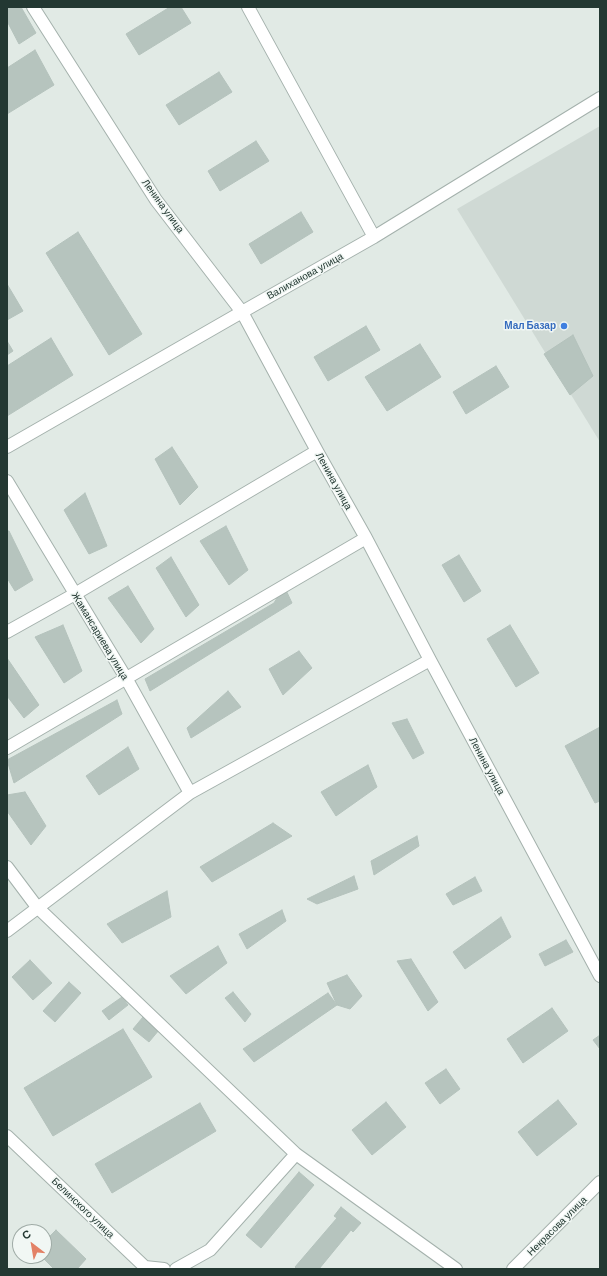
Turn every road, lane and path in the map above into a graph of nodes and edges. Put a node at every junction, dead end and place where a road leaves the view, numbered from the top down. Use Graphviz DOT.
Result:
graph roads {
  1 [pos="33,7"];
  2 [pos="248,7"];
  3 [pos="600,98"];
  4 [pos="374,237"];
  5 [pos="242,312"];
  6 [pos="7,447"];
  7 [pos="316,450"];
  8 [pos="7,481"];
  9 [pos="366,538"];
  10 [pos="75,594"];
  11 [pos="7,632"];
  12 [pos="430,660"];
  13 [pos="126,678"];
  14 [pos="7,748"];
  15 [pos="190,792"];
  16 [pos="7,867"];
  17 [pos="37,907"];
  18 [pos="7,931"];
  19 [pos="600,976"];
  20 [pos="7,1136"];
  21 [pos="296,1154"];
  22 [pos="600,1182"];
  23 [pos="164,1269"];
  24 [pos="176,1269"];
  25 [pos="456,1269"];
  26 [pos="513,1269"];
  1 -- 5 [label="street, Ленина улица"];
  2 -- 4 [label="street"];
  3 -- 4 [label="street, Валиханова улица"];
  4 -- 5 [label="street, Валиханова улица"];
  5 -- 6 [label="street, Валиханова улица"];
  5 -- 7 [label="street, Ленина улица"];
  7 -- 9 [label="street, Ленина улица"];
  7 -- 10 [label="street"];
  8 -- 10 [label="street, Жамансариева улица"];
  9 -- 12 [label="street, Ленина улица"];
  9 -- 13 [label="street"];
  10 -- 11 [label="street"];
  10 -- 13 [label="street, Жамансариева улица"];
  12 -- 15 [label="street"];
  12 -- 19 [label="street, Ленина улица"];
  13 -- 14 [label="street"];
  13 -- 15 [label="street, Жамансариева улица"];
  15 -- 17 [label="street"];
  16 -- 17 [label="street"];
  17 -- 18 [label="street"];
  17 -- 21 [label="street"];
  20 -- 23 [label="street, Белинского улица"];
  21 -- 24 [label="street"];
  21 -- 25 [label="street"];
  22 -- 26 [label="street, Некрасова улица"];
}
